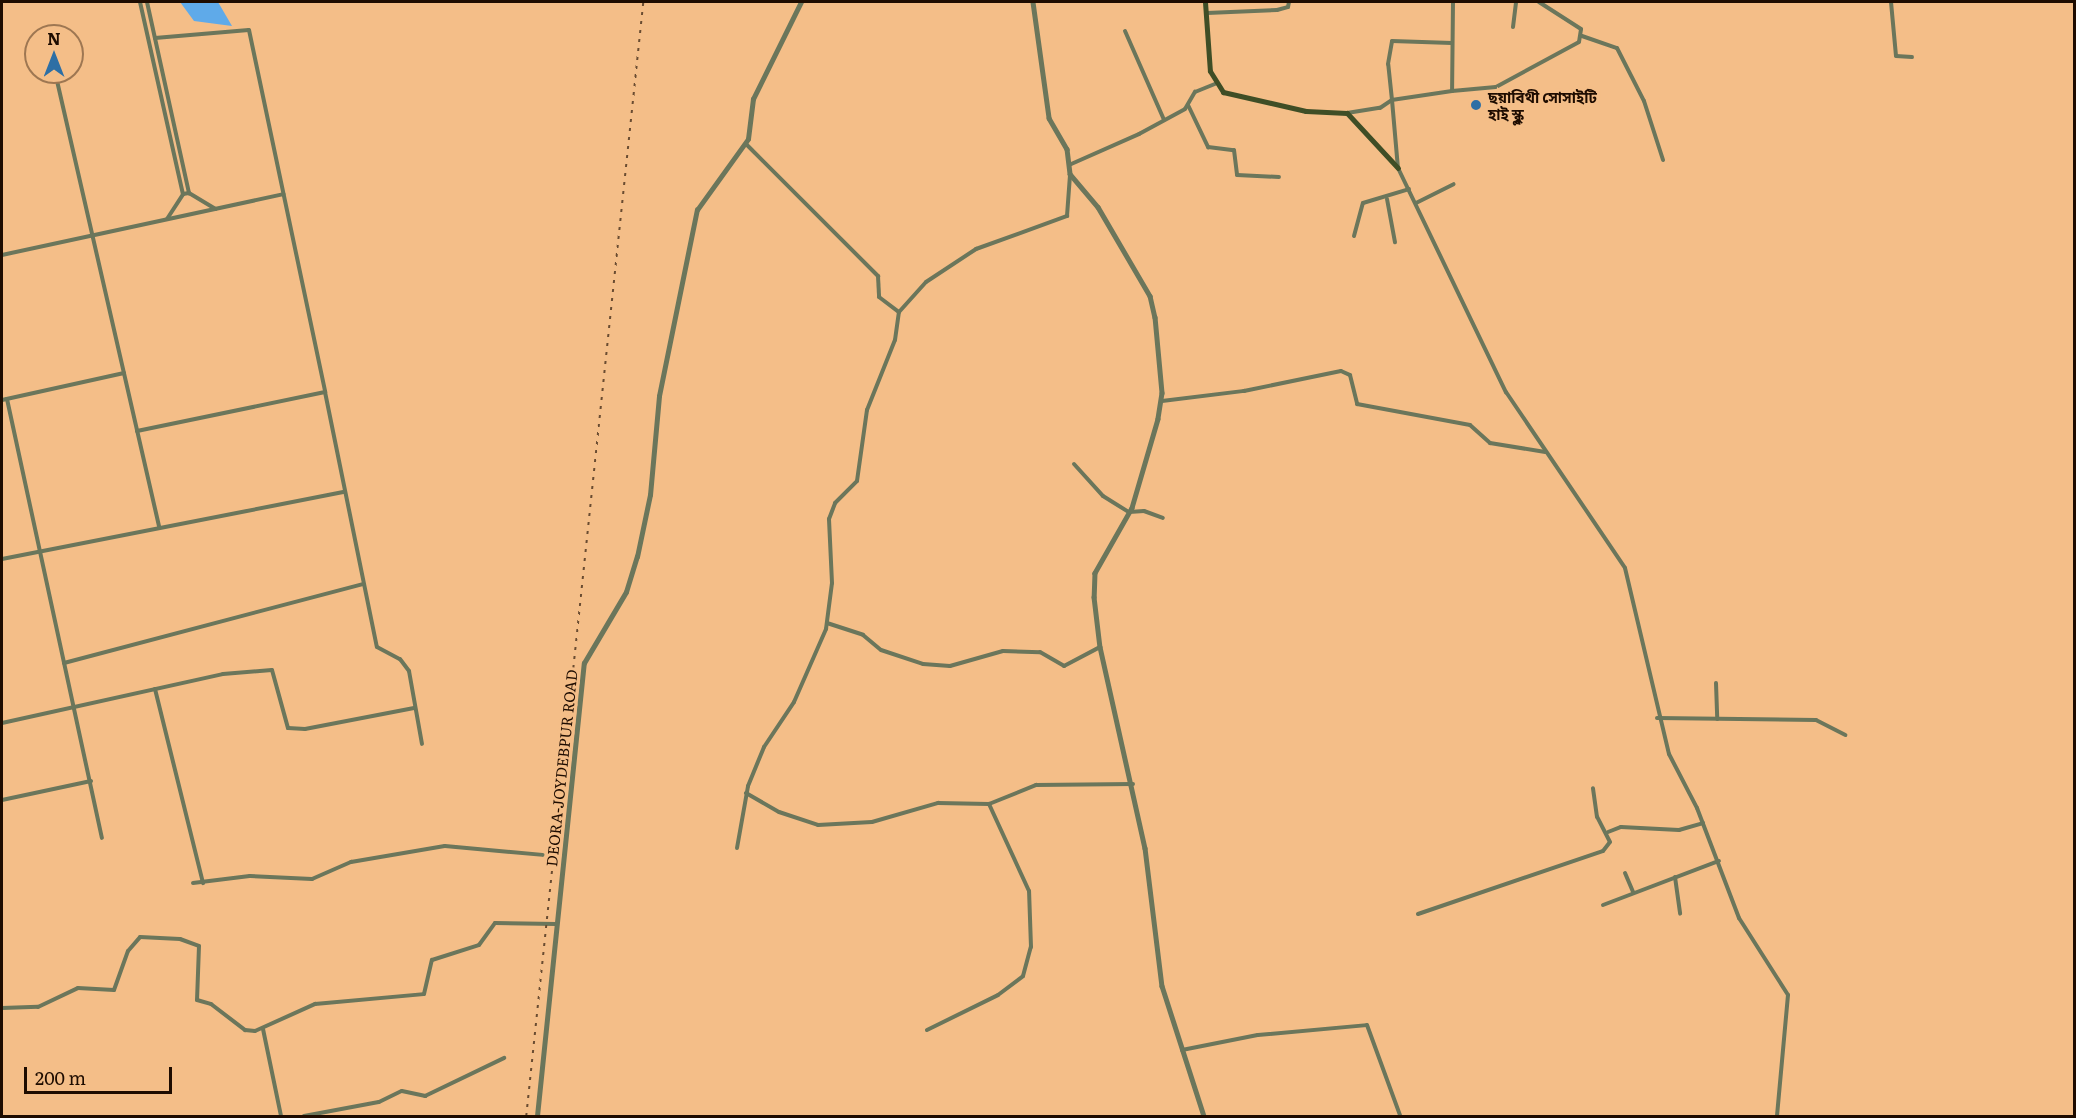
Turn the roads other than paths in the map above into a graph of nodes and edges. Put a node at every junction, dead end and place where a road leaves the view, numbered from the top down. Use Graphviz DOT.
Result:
graph roads {
  1 [pos="140,2"];
  2 [pos="147,2"];
  3 [pos="801,2"];
  4 [pos="1033,2"];
  5 [pos="1206,2"];
  6 [pos="1289,2"];
  7 [pos="1453,2"];
  8 [pos="1516,2"];
  9 [pos="1539,2"];
  10 [pos="1891,2"];
  11 [pos="1207,13"];
  12 [pos="1514,27"];
  13 [pos="1125,31"];
  14 [pos="1582,36"];
  15 [pos="155,38"];
  16 [pos="1452,43"];
  17 [pos="1912,57"];
  18 [pos="58,84"];
  19 [pos="1215,84"];
  20 [pos="1452,92"];
  21 [pos="1392,100"];
  22 [pos="1188,105"];
  23 [pos="1347,113"];
  24 [pos="1164,120"];
  25 [pos="746,144"];
  26 [pos="1663,160"];
  27 [pos="1068,166"];
  28 [pos="1398,168"];
  29 [pos="1071,174"];
  30 [pos="1280,177"];
  31 [pos="1454,184"];
  32 [pos="1409,189"];
  33 [pos="189,192"];
  34 [pos="183,194"];
  35 [pos="283,194"];
  36 [pos="1387,199"];
  37 [pos="1416,203"];
  38 [pos="216,209"];
  39 [pos="166,220"];
  40 [pos="95,236"];
  41 [pos="1354,236"];
  42 [pos="1395,242"];
  43 [pos="2,255"];
  44 [pos="899,312"];
  45 [pos="124,373"];
  46 [pos="325,392"];
  47 [pos="8,399"];
  48 [pos="2,400"];
  49 [pos="1162,401"];
  50 [pos="137,431"];
  51 [pos="1545,452"];
  52 [pos="1074,464"];
  53 [pos="344,492"];
  54 [pos="1129,512"];
  55 [pos="1163,518"];
  56 [pos="159,526"];
  57 [pos="40,551"];
  58 [pos="2,559"];
  59 [pos="363,584"];
  60 [pos="827,622"];
  61 [pos="1100,647"];
  62 [pos="64,663"];
  63 [pos="1716,683"];
  64 [pos="155,689"];
  65 [pos="74,706"];
  66 [pos="414,708"];
  67 [pos="1657,718"];
  68 [pos="1717,719"];
  69 [pos="2,723"];
  70 [pos="1845,735"];
  71 [pos="422,744"];
  72 [pos="91,781"];
  73 [pos="1133,784"];
  74 [pos="1593,788"];
  75 [pos="746,794"];
  76 [pos="2,800"];
  77 [pos="989,804"];
  78 [pos="1703,824"];
  79 [pos="1608,832"];
  80 [pos="102,838"];
  81 [pos="737,848"];
  82 [pos="543,855"];
  83 [pos="1719,861"];
  84 [pos="1625,873"];
  85 [pos="1675,877"];
  86 [pos="193,883"];
  87 [pos="203,884"];
  88 [pos="1634,892"];
  89 [pos="1603,905"];
  90 [pos="1418,914"];
  91 [pos="1680,914"];
  92 [pos="556,924"];
  93 [pos="2,1008"];
  94 [pos="263,1029"];
  95 [pos="927,1030"];
  96 [pos="1181,1050"];
  97 [pos="504,1058"];
  98 [pos="1400,1115"];
  99 [pos="281,1116"];
  100 [pos="304,1116"];
  101 [pos="537,1116"];
  102 [pos="1204,1116"];
  103 [pos="1777,1116"];
  1 -- 34 [label="street"];
  2 -- 15 [label="street"];
  3 -- 25 [label="street, DEORA-JOYDEBPUR ROAD"];
  4 -- 27 [label="street"];
  5 -- 11 [label="main road"];
  6 -- 11 [label="street"];
  7 -- 16 [label="street"];
  8 -- 12 [label="street"];
  9 -- 14 [label="street"];
  10 -- 17 [label="street"];
  11 -- 19 [label="main road"];
  13 -- 24 [label="street"];
  14 -- 20 [label="street"];
  14 -- 26 [label="street"];
  15 -- 33 [label="street"];
  15 -- 35 [label="street"];
  16 -- 20 [label="street"];
  16 -- 21 [label="street"];
  18 -- 40 [label="street"];
  19 -- 22 [label="street"];
  19 -- 23 [label="main road"];
  20 -- 21 [label="street"];
  21 -- 23 [label="street"];
  21 -- 28 [label="street"];
  22 -- 24 [label="street"];
  22 -- 30 [label="street"];
  23 -- 28 [label="main road"];
  24 -- 27 [label="street"];
  25 -- 44 [label="street"];
  25 -- 92 [label="street, DEORA-JOYDEBPUR ROAD"];
  27 -- 29 [label="street"];
  28 -- 32 [label="street"];
  29 -- 44 [label="street"];
  29 -- 49 [label="street"];
  31 -- 37 [label="street"];
  32 -- 36 [label="street"];
  32 -- 37 [label="street"];
  33 -- 34 [label="street"];
  33 -- 38 [label="street"];
  34 -- 39 [label="street"];
  35 -- 38 [label="street"];
  35 -- 46 [label="street"];
  36 -- 41 [label="street"];
  36 -- 42 [label="street"];
  37 -- 51 [label="street"];
  38 -- 39 [label="street"];
  39 -- 40 [label="street"];
  40 -- 43 [label="street"];
  40 -- 45 [label="street"];
  44 -- 60 [label="street"];
  45 -- 47 [label="street"];
  45 -- 50 [label="street"];
  46 -- 50 [label="street"];
  46 -- 53 [label="street"];
  47 -- 48 [label="street"];
  47 -- 57 [label="street"];
  49 -- 51 [label="street"];
  49 -- 54 [label="street"];
  50 -- 56 [label="street"];
  51 -- 67 [label="street"];
  52 -- 54 [label="street"];
  53 -- 56 [label="street"];
  53 -- 59 [label="street"];
  54 -- 55 [label="street"];
  54 -- 61 [label="street"];
  56 -- 57 [label="street"];
  57 -- 58 [label="street"];
  57 -- 62 [label="street"];
  59 -- 62 [label="street"];
  59 -- 66 [label="street"];
  60 -- 61 [label="street"];
  60 -- 75 [label="street"];
  61 -- 73 [label="street"];
  62 -- 65 [label="street"];
  63 -- 68 [label="street"];
  64 -- 65 [label="street"];
  64 -- 66 [label="street"];
  64 -- 87 [label="street"];
  65 -- 69 [label="street"];
  65 -- 72 [label="street"];
  66 -- 71 [label="street"];
  67 -- 68 [label="street"];
  67 -- 78 [label="street"];
  68 -- 70 [label="street"];
  72 -- 76 [label="street"];
  72 -- 80 [label="street"];
  73 -- 77 [label="street"];
  73 -- 96 [label="street"];
  74 -- 79 [label="street"];
  75 -- 77 [label="street"];
  75 -- 81 [label="street"];
  77 -- 95 [label="street"];
  78 -- 79 [label="street"];
  78 -- 83 [label="street"];
  79 -- 90 [label="street"];
  82 -- 87 [label="street"];
  83 -- 85 [label="street"];
  83 -- 103 [label="street"];
  84 -- 88 [label="street"];
  85 -- 88 [label="street"];
  85 -- 91 [label="street"];
  86 -- 87 [label="street"];
  88 -- 89 [label="street"];
  92 -- 94 [label="street"];
  92 -- 101 [label="street, DEORA-JOYDEBPUR ROAD"];
  93 -- 94 [label="street"];
  94 -- 99 [label="street"];
  96 -- 98 [label="street"];
  96 -- 102 [label="street"];
  97 -- 100 [label="street"];
}
